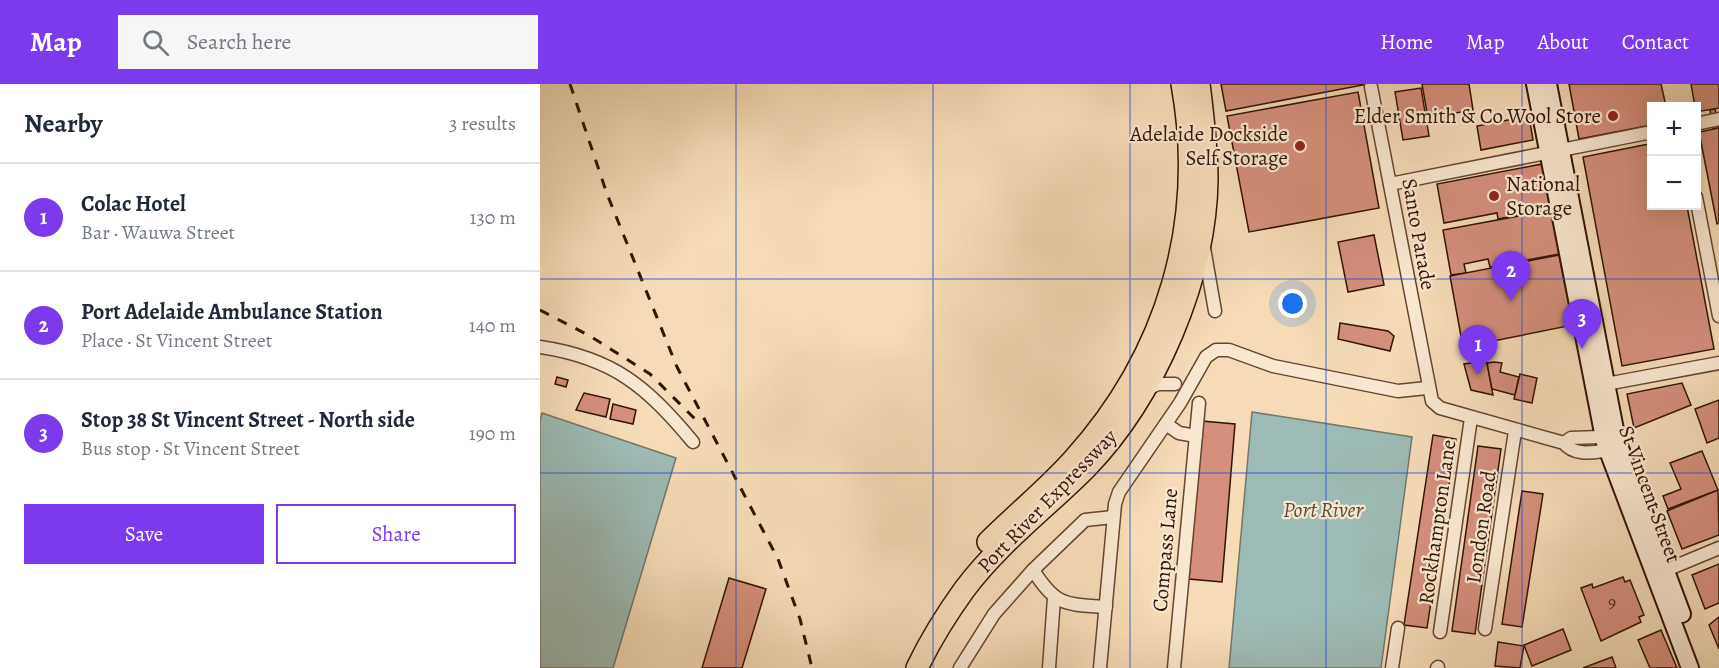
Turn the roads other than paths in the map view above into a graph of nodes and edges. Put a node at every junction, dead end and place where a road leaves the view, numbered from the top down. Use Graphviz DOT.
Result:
graph roads {
  1 [pos="1182,84"];
  2 [pos="1199,84"];
  3 [pos="1535,84"];
  4 [pos="1548,84"];
  5 [pos="1371,87"];
  6 [pos="1719,119"];
  7 [pos="1701,123"];
  8 [pos="1647,133"];
  9 [pos="1554,152"];
  10 [pos="1390,184"];
  11 [pos="1699,210"];
  12 [pos="1201,235"];
  13 [pos="1719,239"];
  14 [pos="1706,241"];
  15 [pos="1215,311"];
  16 [pos="1719,316"];
  17 [pos="540,347"];
  18 [pos="1719,363"];
  19 [pos="1175,384"];
  20 [pos="1606,384"];
  21 [pos="1427,388"];
  22 [pos="1145,390"];
  23 [pos="1199,403"];
  24 [pos="1471,418"];
  25 [pos="1166,424"];
  26 [pos="1515,431"];
  27 [pos="1196,436"];
  28 [pos="1611,441"];
  29 [pos="693,442"];
  30 [pos="1113,517"];
  31 [pos="1719,548"];
  32 [pos="1033,570"];
  33 [pos="1661,572"];
  34 [pos="1054,598"];
  35 [pos="1106,607"];
  36 [pos="1398,628"];
  37 [pos="1485,629"];
  38 [pos="1440,632"];
  39 [pos="902,668"];
  40 [pos="916,668"];
  41 [pos="960,668"];
  42 [pos="1049,668"];
  43 [pos="1100,668"];
  44 [pos="1174,668"];
  45 [pos="1392,668"];
  46 [pos="1690,668"];
  47 [pos="1702,668"];
  1 -- 39 [label="highway, Port River Expressway"];
  2 -- 12 [label="highway, Port River Expressway"];
  3 -- 9 [label="main road, St Vincent Street"];
  4 -- 9 [label="main road, St Vincent Street"];
  5 -- 10 [label="street, Santo Parade"];
  6 -- 7 [label="street"];
  8 -- 9 [label="street"];
  9 -- 10 [label="street"];
  9 -- 20 [label="main road, St Vincent Street"];
  9 -- 28 [label="main road, St Vincent Street"];
  10 -- 21 [label="street, Santo Parade"];
  11 -- 14 [label="street"];
  12 -- 15 [label="street"];
  12 -- 22 [label="highway, Port River Expressway"];
  13 -- 14 [label="street"];
  14 -- 16 [label="street"];
  17 -- 29 [label="street"];
  18 -- 20 [label="street"];
  19 -- 22 [label="street"];
  20 -- 28 [label="main road, St Vincent Street"];
  21 -- 24 [label="street"];
  21 -- 25 [label="street"];
  22 -- 40 [label="highway, Port River Expressway"];
  23 -- 27 [label="street, Compass Lane"];
  24 -- 26 [label="street"];
  24 -- 38 [label="street, Rockhampton Lane"];
  25 -- 27 [label="street"];
  25 -- 30 [label="street"];
  26 -- 28 [label="street"];
  26 -- 37 [label="street, London Road"];
  27 -- 44 [label="street, Compass Lane"];
  28 -- 33 [label="main road, St Vincent Street"];
  30 -- 32 [label="street"];
  30 -- 35 [label="street"];
  31 -- 33 [label="street"];
  32 -- 34 [label="street"];
  32 -- 41 [label="street"];
  33 -- 46 [label="main road, St Vincent Street"];
  33 -- 47 [label="main road, St Vincent Street"];
  34 -- 35 [label="street"];
  34 -- 42 [label="street"];
  35 -- 43 [label="street"];
  36 -- 45 [label="street"];
}
